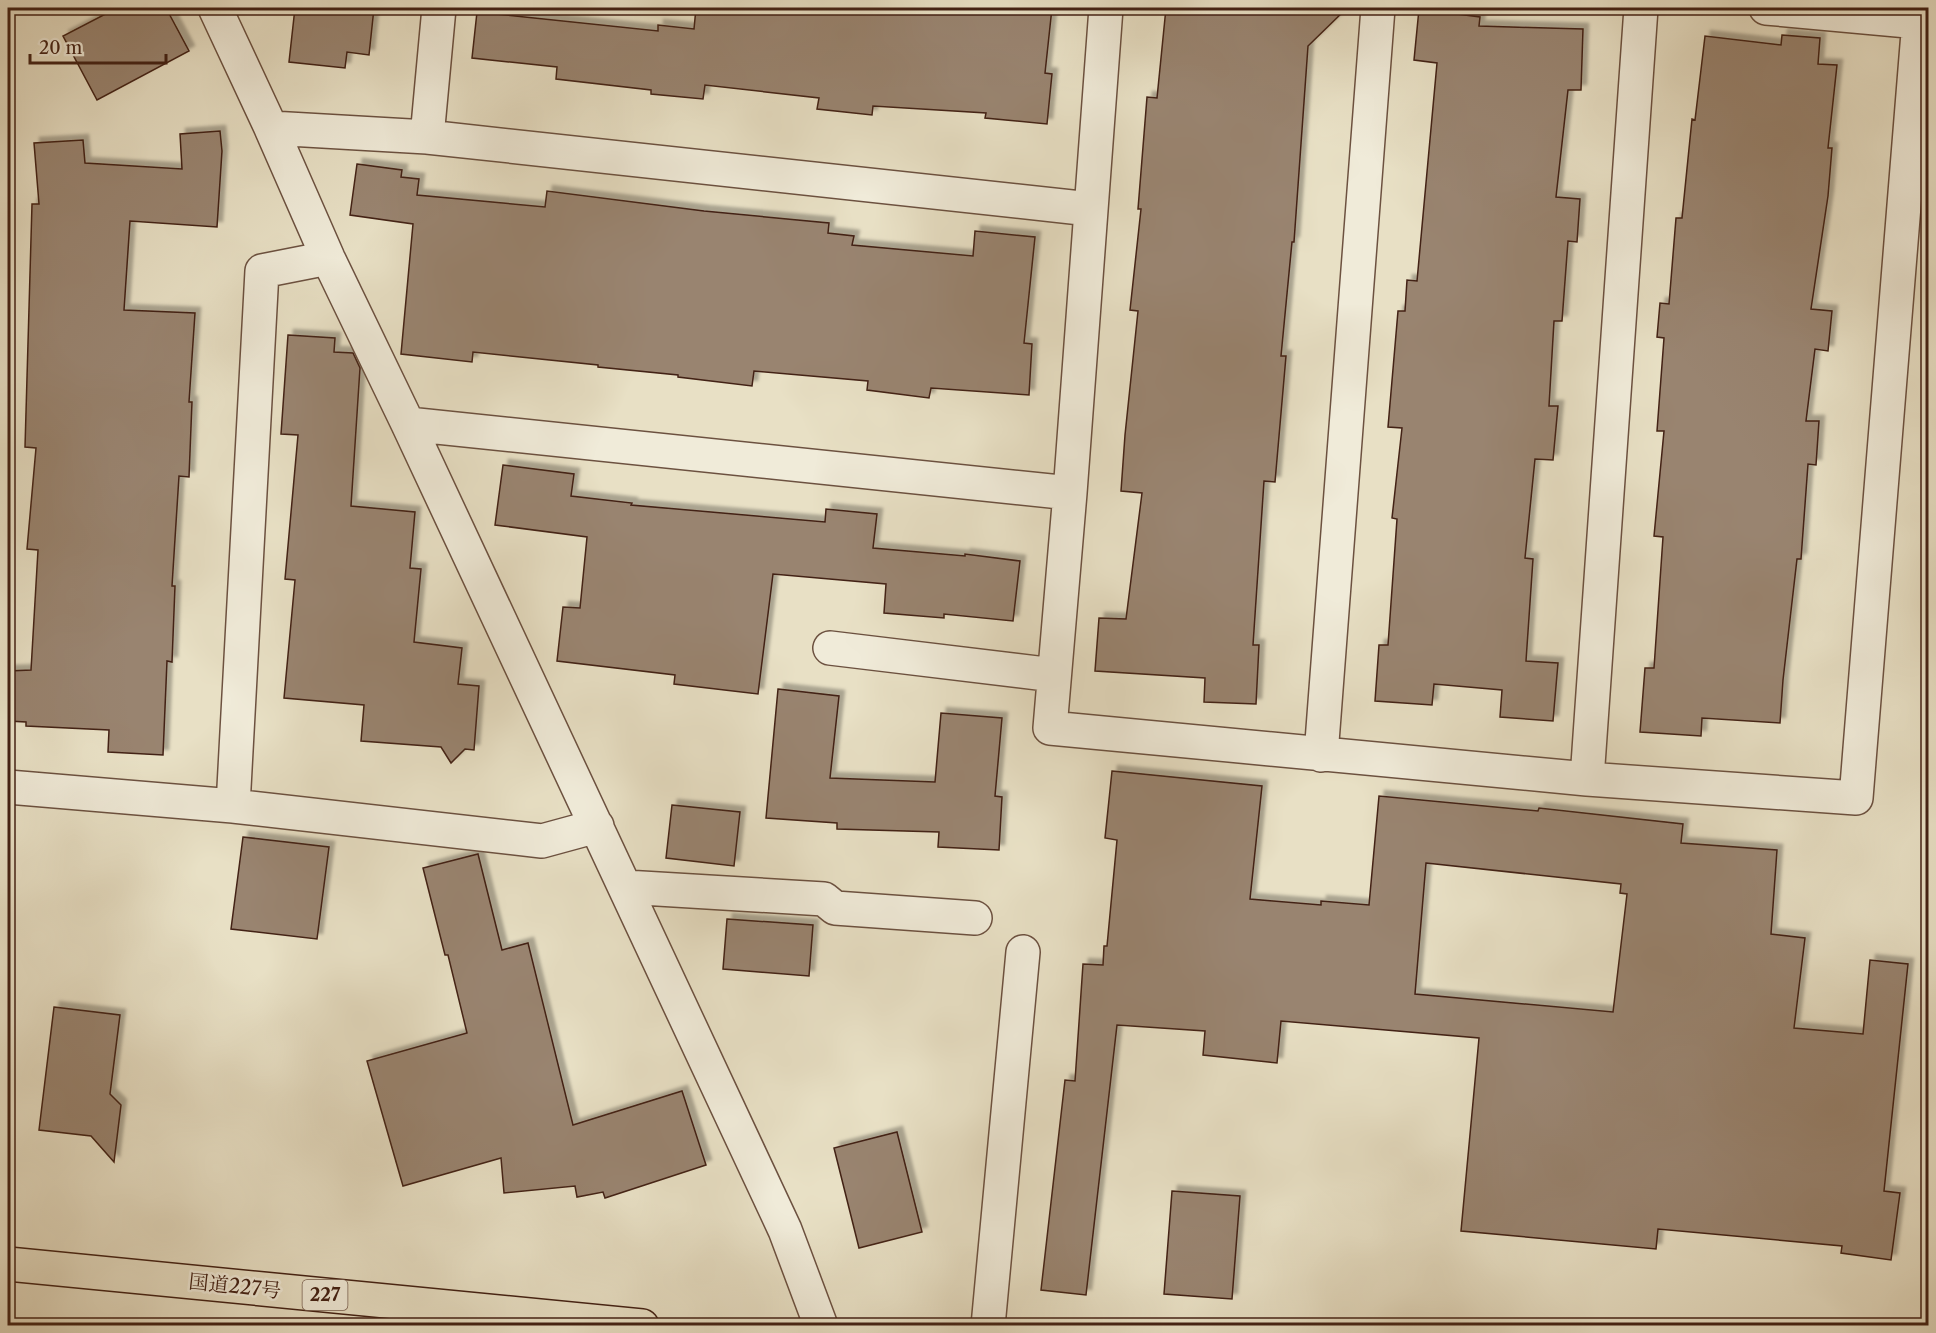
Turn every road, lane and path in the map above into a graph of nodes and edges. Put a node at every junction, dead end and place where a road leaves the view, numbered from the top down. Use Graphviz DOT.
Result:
graph roads {
  1 [pos="214,8"];
  2 [pos="439,8"];
  3 [pos="1106,8"];
  4 [pos="1378,8"];
  5 [pos="1641,8"];
  6 [pos="1766,8"];
  7 [pos="1919,15"];
  8 [pos="271,128"];
  9 [pos="427,136"];
  10 [pos="1090,208"];
  11 [pos="328,258"];
  12 [pos="408,424"];
  13 [pos="1070,493"];
  14 [pos="830,648"];
  15 [pos="1054,675"];
  16 [pos="1321,755"];
  17 [pos="1587,779"];
  18 [pos="8,787"];
  19 [pos="233,806"];
  20 [pos="597,826"];
  21 [pos="625,887"];
  22 [pos="975,918"];
  23 [pos="1023,952"];
  24 [pos="8,1264"];
  25 [pos="642,1326"];
  26 [pos="821,1326"];
  27 [pos="988,1326"];
  1 -- 8 [label="street"];
  2 -- 9 [label="street"];
  3 -- 10 [label="street"];
  4 -- 16 [label="street"];
  5 -- 17 [label="street"];
  6 -- 7 [label="street"];
  7 -- 17 [label="street"];
  8 -- 9 [label="street"];
  8 -- 11 [label="street"];
  9 -- 10 [label="street"];
  10 -- 13 [label="street"];
  11 -- 12 [label="street"];
  11 -- 19 [label="street"];
  12 -- 13 [label="street"];
  12 -- 20 [label="street"];
  13 -- 15 [label="street"];
  14 -- 15 [label="street"];
  15 -- 16 [label="street"];
  16 -- 17 [label="street"];
  18 -- 19 [label="street"];
  19 -- 20 [label="street"];
  20 -- 21 [label="street"];
  21 -- 22 [label="street"];
  21 -- 26 [label="street"];
  23 -- 27 [label="street"];
  24 -- 25 [label="highway, 国道227号 / 227"];
}
